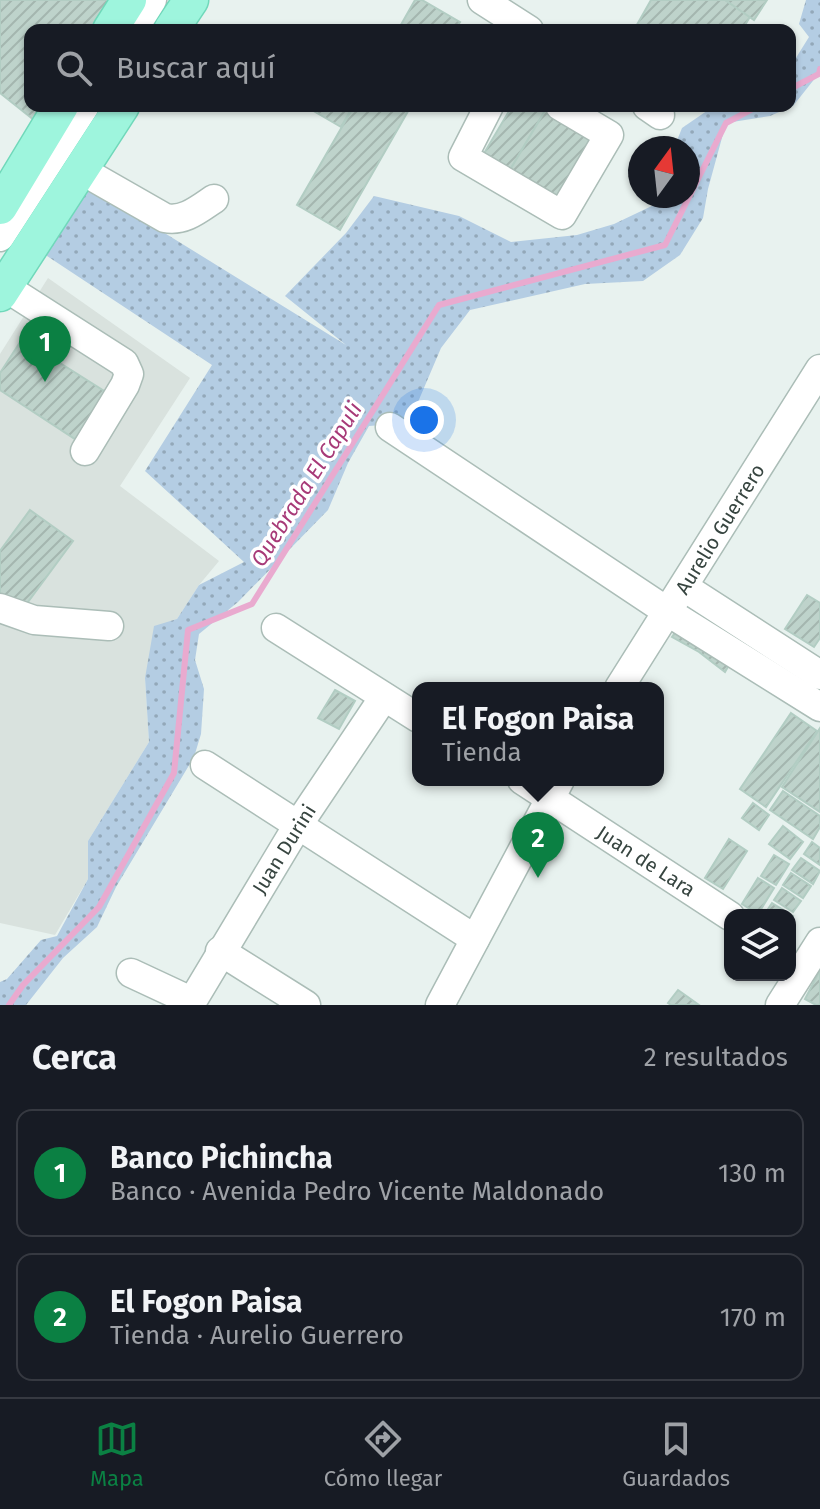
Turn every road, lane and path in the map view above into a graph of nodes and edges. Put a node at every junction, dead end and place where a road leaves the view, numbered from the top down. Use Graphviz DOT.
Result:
graph roads {
  1 [pos="129,0"];
  2 [pos="152,0"];
  3 [pos="176,0"];
  4 [pos="191,0"];
  5 [pos="482,0"];
  6 [pos="114,24"];
  7 [pos="137,24"];
  8 [pos="160,24"];
  9 [pos="175,24"];
  10 [pos="520,24"];
  11 [pos="59,112"];
  12 [pos="82,112"];
  13 [pos="104,112"];
  14 [pos="118,112"];
  15 [pos="486,112"];
  16 [pos="570,112"];
  17 [pos="81,170"];
  18 [pos="214,199"];
  19 [pos="10,246"];
  20 [pos="819,375"];
  21 [pos="390,427"];
  22 [pos="85,451"];
  23 [pos="684,587"];
  24 [pos="0,608"];
  25 [pos="668,612"];
  26 [pos="109,626"];
  27 [pos="276,628"];
  28 [pos="820,675"];
  29 [pos="623,682"];
  30 [pos="384,697"];
  31 [pos="820,707"];
  32 [pos="412,714"];
  33 [pos="205,765"];
  34 [pos="555,788"];
  35 [pos="298,825"];
  36 [pos="724,912"];
  37 [pos="475,939"];
  38 [pos="820,942"];
  39 [pos="220,951"];
  40 [pos="797,960"];
  41 [pos="131,973"];
  42 [pos="190,1003"];
  43 [pos="306,1005"];
  44 [pos="440,1005"];
  45 [pos="780,1005"];
  1 -- 6 [label="main road"];
  2 -- 7 [label="street"];
  3 -- 8 [label="street"];
  4 -- 9 [label="main road"];
  5 -- 10 [label="street"];
  11 -- 19 [label="main road"];
  12 -- 19 [label="street"];
  13 -- 19 [label="street"];
  14 -- 17 [label="main road"];
  15 -- 16 [label="street"];
  17 -- 18 [label="street"];
  17 -- 19 [label="main road"];
  19 -- 22 [label="street"];
  20 -- 23 [label="street, Aurelio Guerrero"];
  21 -- 25 [label="street"];
  23 -- 25 [label="street, Aurelio Guerrero"];
  23 -- 28 [label="street"];
  24 -- 26 [label="street"];
  25 -- 29 [label="street, Aurelio Guerrero"];
  25 -- 31 [label="street"];
  27 -- 30 [label="street"];
  30 -- 32 [label="street"];
  30 -- 35 [label="street, Juan Durini"];
  33 -- 35 [label="street"];
  34 -- 36 [label="street, Juan de Lara"];
  34 -- 37 [label="street"];
  35 -- 37 [label="street"];
  35 -- 39 [label="street, Juan Durini"];
  37 -- 44 [label="street"];
  38 -- 40 [label="street"];
  39 -- 42 [label="street, Juan Durini"];
  39 -- 43 [label="street"];
  40 -- 45 [label="street"];
  41 -- 42 [label="street"];
}
